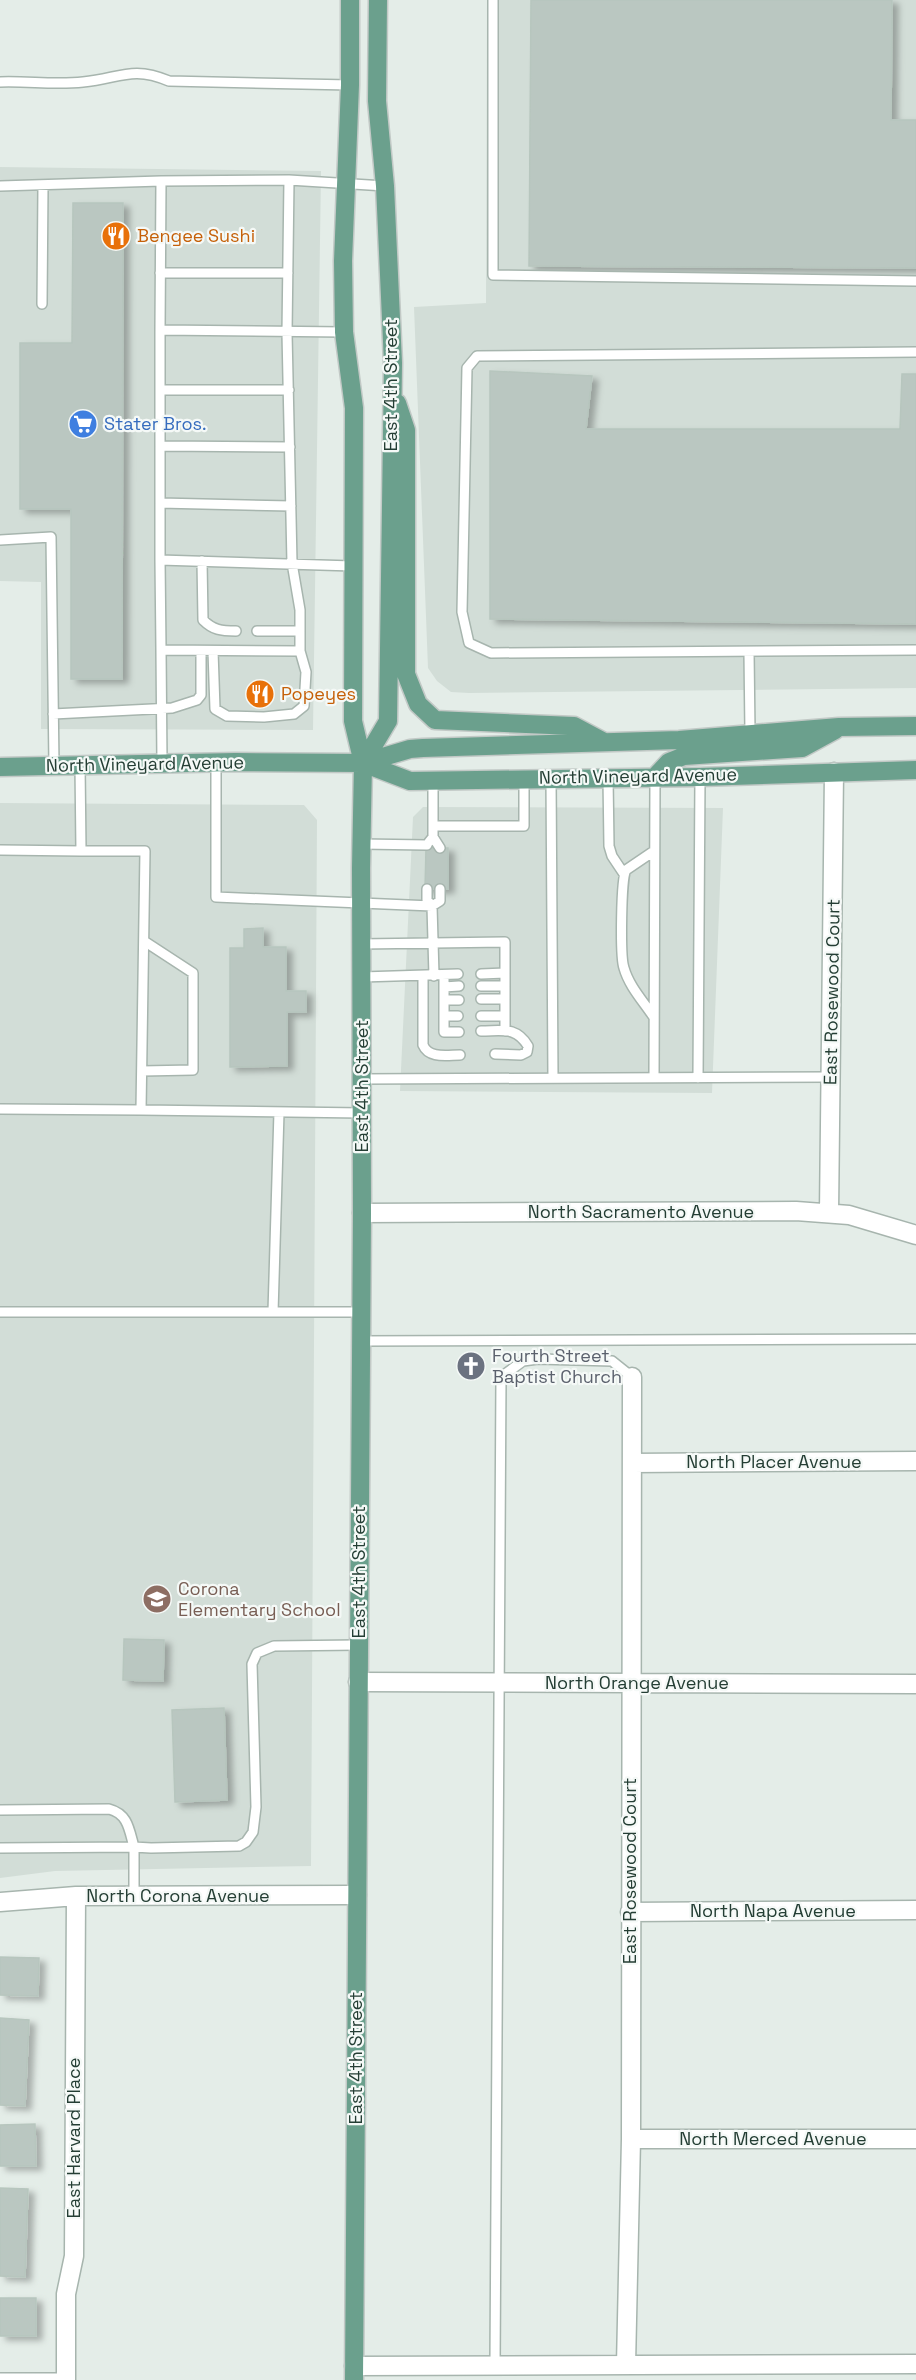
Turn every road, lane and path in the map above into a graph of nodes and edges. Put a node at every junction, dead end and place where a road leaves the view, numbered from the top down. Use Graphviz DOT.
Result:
graph roads {
  1 [pos="350,0"];
  2 [pos="378,0"];
  3 [pos="493,0"];
  4 [pos="0,82"];
  5 [pos="350,85"];
  6 [pos="289,180"];
  7 [pos="161,181"];
  8 [pos="347,184"];
  9 [pos="0,186"];
  10 [pos="43,186"];
  11 [pos="385,186"];
  12 [pos="160,273"];
  13 [pos="288,273"];
  14 [pos="916,281"];
  15 [pos="42,303"];
  16 [pos="160,330"];
  17 [pos="344,332"];
  18 [pos="287,333"];
  19 [pos="916,352"];
  20 [pos="160,390"];
  21 [pos="289,390"];
  22 [pos="393,390"];
  23 [pos="160,446"];
  24 [pos="290,447"];
  25 [pos="160,503"];
  26 [pos="291,506"];
  27 [pos="0,540"];
  28 [pos="160,560"];
  29 [pos="202,561"];
  30 [pos="292,563"];
  31 [pos="353,566"];
  32 [pos="236,631"];
  33 [pos="257,631"];
  34 [pos="300,631"];
  35 [pos="162,650"];
  36 [pos="916,650"];
  37 [pos="201,651"];
  38 [pos="213,651"];
  39 [pos="300,651"];
  40 [pos="749,652"];
  41 [pos="163,709"];
  42 [pos="53,714"];
  43 [pos="916,726"];
  44 [pos="839,727"];
  45 [pos="750,733"];
  46 [pos="605,742"];
  47 [pos="216,762"];
  48 [pos="162,763"];
  49 [pos="363,763"];
  50 [pos="54,765"];
  51 [pos="80,765"];
  52 [pos="0,766"];
  53 [pos="916,770"];
  54 [pos="834,772"];
  55 [pos="655,777"];
  56 [pos="700,777"];
  57 [pos="551,778"];
  58 [pos="608,778"];
  59 [pos="524,779"];
  60 [pos="433,781"];
  61 [pos="433,826"];
  62 [pos="429,843"];
  63 [pos="361,844"];
  64 [pos="440,848"];
  65 [pos="0,850"];
  66 [pos="81,851"];
  67 [pos="654,851"];
  68 [pos="624,874"];
  69 [pos="427,889"];
  70 [pos="440,889"];
  71 [pos="361,902"];
  72 [pos="432,906"];
  73 [pos="144,941"];
  74 [pos="361,944"];
  75 [pos="433,944"];
  76 [pos="505,973"];
  77 [pos="458,974"];
  78 [pos="481,974"];
  79 [pos="439,975"];
  80 [pos="423,976"];
  81 [pos="362,978"];
  82 [pos="481,986"];
  83 [pos="505,986"];
  84 [pos="444,987"];
  85 [pos="459,987"];
  86 [pos="481,999"];
  87 [pos="505,999"];
  88 [pos="444,1000"];
  89 [pos="459,1000"];
  90 [pos="444,1016"];
  91 [pos="458,1016"];
  92 [pos="481,1016"];
  93 [pos="505,1016"];
  94 [pos="654,1017"];
  95 [pos="481,1031"];
  96 [pos="505,1031"];
  97 [pos="459,1032"];
  98 [pos="495,1054"];
  99 [pos="460,1055"];
  100 [pos="142,1071"];
  101 [pos="831,1077"];
  102 [pos="553,1078"];
  103 [pos="654,1078"];
  104 [pos="698,1078"];
  105 [pos="362,1079"];
  106 [pos="0,1109"];
  107 [pos="141,1110"];
  108 [pos="279,1112"];
  109 [pos="362,1113"];
  110 [pos="362,1213"];
  111 [pos="829,1213"];
  112 [pos="916,1234"];
  113 [pos="0,1312"];
  114 [pos="273,1312"];
  115 [pos="360,1312"];
  116 [pos="916,1339"];
  117 [pos="360,1341"];
  118 [pos="632,1377"];
  119 [pos="916,1461"];
  120 [pos="632,1463"];
  121 [pos="358,1645"];
  122 [pos="358,1682"];
  123 [pos="499,1683"];
  124 [pos="630,1684"];
  125 [pos="916,1684"];
  126 [pos="0,1810"];
  127 [pos="134,1847"];
  128 [pos="0,1848"];
  129 [pos="357,1895"];
  130 [pos="76,1896"];
  131 [pos="134,1896"];
  132 [pos="0,1902"];
  133 [pos="916,1910"];
  134 [pos="630,1912"];
  135 [pos="631,2139"];
  136 [pos="916,2139"];
  137 [pos="916,2364"];
  138 [pos="495,2365"];
  139 [pos="626,2365"];
  140 [pos="354,2373"];
  141 [pos="0,2378"];
  142 [pos="66,2379"];
  1 -- 5 [label="main road, East 4th Street"];
  2 -- 11 [label="main road, East 4th Street"];
  3 -- 14 [label="lane"];
  4 -- 5 [label="lane"];
  5 -- 8 [label="main road, East 4th Street"];
  6 -- 7 [label="lane"];
  6 -- 8 [label="lane"];
  6 -- 13 [label="lane"];
  7 -- 10 [label="lane"];
  7 -- 12 [label="lane"];
  8 -- 11 [label="lane"];
  8 -- 17 [label="main road, East 4th Street"];
  9 -- 10 [label="lane"];
  10 -- 15 [label="lane"];
  11 -- 22 [label="main road, East 4th Street"];
  12 -- 13 [label="lane"];
  12 -- 16 [label="lane"];
  13 -- 18 [label="lane"];
  16 -- 18 [label="lane"];
  16 -- 20 [label="lane"];
  17 -- 18 [label="lane"];
  17 -- 31 [label="main road, East 4th Street"];
  18 -- 21 [label="lane"];
  19 -- 40 [label="lane"];
  20 -- 21 [label="lane"];
  20 -- 23 [label="lane"];
  21 -- 24 [label="lane"];
  22 -- 46 [label="main road"];
  22 -- 49 [label="main road, East 4th Street"];
  23 -- 24 [label="lane"];
  23 -- 25 [label="lane"];
  24 -- 26 [label="lane"];
  25 -- 26 [label="lane"];
  25 -- 28 [label="lane"];
  26 -- 30 [label="lane"];
  27 -- 42 [label="lane"];
  28 -- 29 [label="lane"];
  28 -- 35 [label="lane"];
  29 -- 30 [label="lane"];
  29 -- 32 [label="lane"];
  30 -- 31 [label="lane"];
  30 -- 34 [label="lane"];
  31 -- 49 [label="main road, East 4th Street"];
  33 -- 34 [label="lane"];
  34 -- 39 [label="lane"];
  35 -- 37 [label="lane"];
  35 -- 41 [label="lane"];
  36 -- 40 [label="lane"];
  37 -- 38 [label="lane"];
  37 -- 41 [label="lane"];
  38 -- 39 [label="lane"];
  38 -- 39 [label="lane"];
  40 -- 45 [label="lane"];
  41 -- 42 [label="lane"];
  41 -- 48 [label="lane"];
  42 -- 50 [label="lane"];
  43 -- 44 [label="main road, North Vineyard Avenue"];
  44 -- 45 [label="main road, North Vineyard Avenue"];
  44 -- 55 [label="main road"];
  45 -- 46 [label="main road, North Vineyard Avenue"];
  46 -- 49 [label="main road, North Vineyard Avenue"];
  47 -- 48 [label="main road, North Vineyard Avenue"];
  47 -- 49 [label="main road, North Vineyard Avenue"];
  47 -- 71 [label="lane"];
  48 -- 51 [label="main road, North Vineyard Avenue"];
  49 -- 60 [label="main road, North Vineyard Avenue"];
  49 -- 63 [label="main road, East 4th Street"];
  50 -- 51 [label="main road, North Vineyard Avenue"];
  50 -- 52 [label="main road, North Vineyard Avenue"];
  51 -- 66 [label="lane"];
  53 -- 54 [label="main road, North Vineyard Avenue"];
  54 -- 56 [label="main road, North Vineyard Avenue"];
  54 -- 101 [label="street, East Rosewood Court"];
  55 -- 56 [label="main road, North Vineyard Avenue"];
  55 -- 58 [label="main road, North Vineyard Avenue"];
  55 -- 67 [label="lane"];
  56 -- 104 [label="lane"];
  57 -- 58 [label="main road, North Vineyard Avenue"];
  57 -- 59 [label="main road, North Vineyard Avenue"];
  57 -- 102 [label="lane"];
  58 -- 68 [label="lane"];
  59 -- 60 [label="main road, North Vineyard Avenue"];
  59 -- 61 [label="lane"];
  60 -- 61 [label="lane"];
  61 -- 62 [label="lane"];
  62 -- 63 [label="lane"];
  62 -- 64 [label="lane"];
  63 -- 71 [label="main road, East 4th Street"];
  65 -- 66 [label="lane"];
  66 -- 73 [label="lane"];
  67 -- 68 [label="lane"];
  67 -- 94 [label="lane"];
  68 -- 94 [label="lane"];
  69 -- 72 [label="lane"];
  70 -- 72 [label="lane"];
  71 -- 72 [label="lane"];
  71 -- 74 [label="main road, East 4th Street"];
  72 -- 75 [label="lane"];
  73 -- 100 [label="lane"];
  73 -- 100 [label="lane"];
  74 -- 75 [label="lane"];
  74 -- 81 [label="main road, East 4th Street"];
  75 -- 76 [label="lane"];
  75 -- 79 [label="lane"];
  76 -- 78 [label="lane"];
  76 -- 83 [label="lane"];
  77 -- 79 [label="lane"];
  79 -- 80 [label="lane"];
  79 -- 84 [label="lane"];
  80 -- 81 [label="lane"];
  80 -- 99 [label="lane"];
  81 -- 105 [label="main road, East 4th Street"];
  82 -- 83 [label="lane"];
  83 -- 87 [label="lane"];
  84 -- 85 [label="lane"];
  84 -- 88 [label="lane"];
  86 -- 87 [label="lane"];
  87 -- 93 [label="lane"];
  88 -- 89 [label="lane"];
  88 -- 90 [label="lane"];
  90 -- 91 [label="lane"];
  90 -- 97 [label="lane"];
  92 -- 93 [label="lane"];
  93 -- 96 [label="lane"];
  94 -- 103 [label="lane"];
  95 -- 96 [label="lane"];
  96 -- 98 [label="lane"];
  100 -- 107 [label="lane"];
  101 -- 104 [label="lane"];
  101 -- 111 [label="street, East Rosewood Court"];
  102 -- 103 [label="lane"];
  102 -- 105 [label="lane"];
  103 -- 104 [label="lane"];
  105 -- 109 [label="main road, East 4th Street"];
  106 -- 107 [label="lane"];
  107 -- 108 [label="lane"];
  108 -- 109 [label="lane"];
  108 -- 114 [label="lane"];
  109 -- 110 [label="main road, East 4th Street"];
  110 -- 111 [label="street, North Sacramento Avenue"];
  110 -- 115 [label="main road, East 4th Street"];
  111 -- 112 [label="street, North Sacramento Avenue"];
  113 -- 114 [label="lane"];
  114 -- 115 [label="lane"];
  115 -- 117 [label="main road, East 4th Street"];
  116 -- 117 [label="lane"];
  117 -- 121 [label="main road, East 4th Street"];
  118 -- 120 [label="street, East Rosewood Court"];
  118 -- 123 [label="lane"];
  119 -- 120 [label="street, North Placer Avenue"];
  120 -- 124 [label="street, East Rosewood Court"];
  121 -- 122 [label="main road, East 4th Street"];
  121 -- 127 [label="lane"];
  122 -- 123 [label="street, North Orange Avenue"];
  122 -- 129 [label="main road, East 4th Street"];
  123 -- 124 [label="street, North Orange Avenue"];
  123 -- 138 [label="lane"];
  124 -- 125 [label="street, North Orange Avenue"];
  124 -- 134 [label="street, East Rosewood Court"];
  126 -- 127 [label="lane"];
  127 -- 128 [label="lane"];
  127 -- 131 [label="lane"];
  129 -- 131 [label="street, North Corona Avenue"];
  129 -- 140 [label="main road, East 4th Street"];
  130 -- 131 [label="street, North Corona Avenue"];
  130 -- 132 [label="street, North Corona Avenue"];
  130 -- 142 [label="street, East Harvard Place"];
  133 -- 134 [label="street, North Napa Avenue"];
  134 -- 135 [label="street, East Rosewood Court"];
  135 -- 136 [label="street, North Merced Avenue"];
  135 -- 139 [label="street, East Rosewood Court"];
  137 -- 139 [label="street"];
  138 -- 139 [label="street"];
  138 -- 140 [label="street"];
  141 -- 142 [label="lane"];
}
